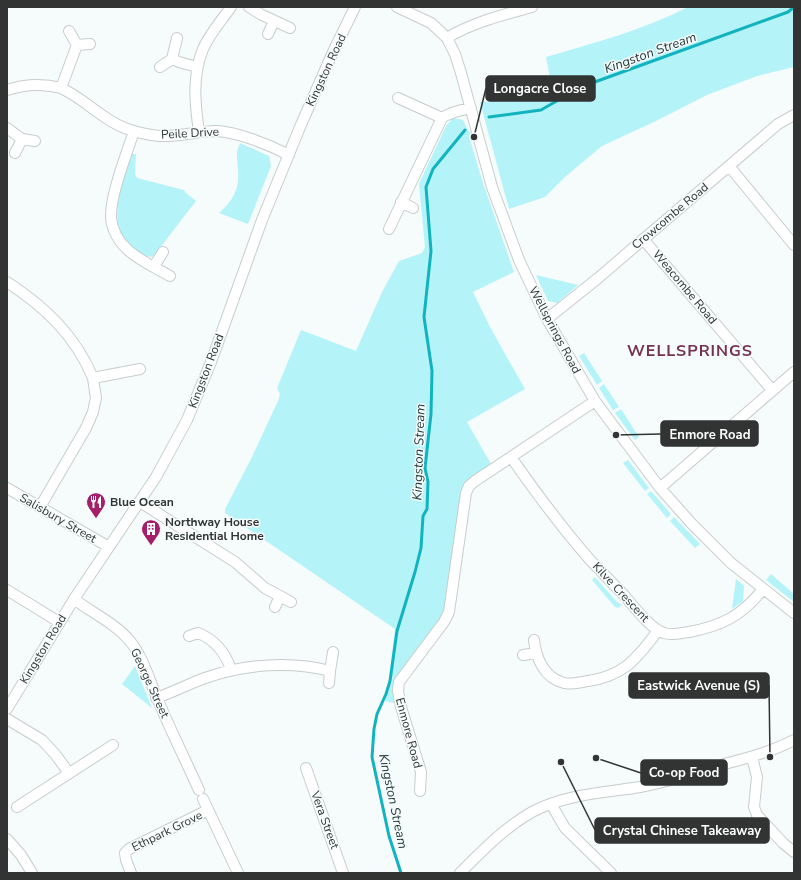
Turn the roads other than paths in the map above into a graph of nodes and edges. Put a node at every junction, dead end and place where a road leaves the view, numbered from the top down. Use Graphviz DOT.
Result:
graph roads {
  1 [pos="231,7"];
  2 [pos="249,7"];
  3 [pos="355,7"];
  4 [pos="397,7"];
  5 [pos="532,7"];
  6 [pos="274,21"];
  7 [pos="290,28"];
  8 [pos="70,31"];
  9 [pos="268,34"];
  10 [pos="177,38"];
  11 [pos="447,38"];
  12 [pos="90,44"];
  13 [pos="77,45"];
  14 [pos="172,59"];
  15 [pos="160,67"];
  16 [pos="197,67"];
  17 [pos="61,88"];
  18 [pos="7,90"];
  19 [pos="398,98"];
  20 [pos="472,108"];
  21 [pos="794,115"];
  22 [pos="442,118"];
  23 [pos="7,128"];
  24 [pos="134,131"];
  25 [pos="199,132"];
  26 [pos="22,139"];
  27 [pos="35,142"];
  28 [pos="15,153"];
  29 [pos="289,155"];
  30 [pos="729,166"];
  31 [pos="401,202"];
  32 [pos="413,208"];
  33 [pos="388,229"];
  34 [pos="643,239"];
  35 [pos="794,245"];
  36 [pos="163,252"];
  37 [pos="154,266"];
  38 [pos="170,276"];
  39 [pos="7,282"];
  40 [pos="547,319"];
  41 [pos="140,369"];
  42 [pos="794,372"];
  43 [pos="93,378"];
  44 [pos="772,390"];
  45 [pos="595,401"];
  46 [pos="511,457"];
  47 [pos="7,488"];
  48 [pos="660,488"];
  49 [pos="140,502"];
  50 [pos="40,507"];
  51 [pos="109,547"];
  52 [pos="763,589"];
  53 [pos="7,590"];
  54 [pos="280,596"];
  55 [pos="74,599"];
  56 [pos="291,602"];
  57 [pos="275,607"];
  58 [pos="794,613"];
  59 [pos="59,622"];
  60 [pos="658,630"];
  61 [pos="189,636"];
  62 [pos="534,640"];
  63 [pos="333,652"];
  64 [pos="536,653"];
  65 [pos="523,655"];
  66 [pos="231,670"];
  67 [pos="330,671"];
  68 [pos="328,683"];
  69 [pos="156,698"];
  70 [pos="7,709"];
  71 [pos="7,719"];
  72 [pos="794,740"];
  73 [pos="113,745"];
  74 [pos="752,757"];
  75 [pos="306,768"];
  76 [pos="69,773"];
  77 [pos="420,791"];
  78 [pos="551,804"];
  79 [pos="16,807"];
  80 [pos="208,810"];
  81 [pos="7,839"];
  82 [pos="794,852"];
  83 [pos="32,873"];
  84 [pos="131,873"];
  85 [pos="238,873"];
  86 [pos="344,873"];
  87 [pos="460,873"];
  88 [pos="611,873"];
  1 -- 16 [label="street"];
  2 -- 6 [label="street"];
  3 -- 29 [label="street, Kingston Road"];
  4 -- 11 [label="street, Wellsprings Road"];
  5 -- 11 [label="street"];
  6 -- 7 [label="street"];
  6 -- 9 [label="street"];
  8 -- 13 [label="street"];
  10 -- 14 [label="street"];
  11 -- 20 [label="street, Wellsprings Road"];
  12 -- 13 [label="street"];
  13 -- 17 [label="street"];
  14 -- 15 [label="street"];
  14 -- 16 [label="street"];
  16 -- 25 [label="street"];
  17 -- 18 [label="street, Peile Drive"];
  17 -- 24 [label="street, Peile Drive"];
  19 -- 22 [label="street"];
  20 -- 22 [label="street"];
  20 -- 40 [label="street, Wellsprings Road"];
  21 -- 30 [label="street, Crowcombe Road"];
  22 -- 31 [label="street"];
  23 -- 26 [label="street"];
  24 -- 25 [label="street, Peile Drive"];
  24 -- 37 [label="street"];
  25 -- 29 [label="street, Peile Drive"];
  26 -- 27 [label="street"];
  26 -- 28 [label="street"];
  29 -- 49 [label="street, Kingston Road"];
  30 -- 34 [label="street, Crowcombe Road"];
  30 -- 35 [label="street"];
  31 -- 32 [label="street"];
  31 -- 33 [label="street"];
  34 -- 40 [label="street, Crowcombe Road"];
  34 -- 44 [label="street, Weacombe Road"];
  36 -- 37 [label="street"];
  37 -- 38 [label="street"];
  39 -- 43 [label="street"];
  40 -- 45 [label="street, Wellsprings Road"];
  41 -- 43 [label="street"];
  42 -- 44 [label="street"];
  43 -- 50 [label="street"];
  44 -- 48 [label="street"];
  45 -- 46 [label="street, Enmore Road"];
  45 -- 48 [label="street, Wellsprings Road"];
  46 -- 60 [label="street, Kilve Crescent"];
  46 -- 77 [label="street, Enmore Road"];
  47 -- 50 [label="street, Salisbury Street"];
  48 -- 52 [label="street, Wellsprings Road"];
  49 -- 51 [label="street, Kingston Road"];
  49 -- 54 [label="street"];
  50 -- 51 [label="street, Salisbury Street"];
  51 -- 55 [label="street, Kingston Road"];
  52 -- 58 [label="street, Wellsprings Road"];
  52 -- 60 [label="street, Kilve Crescent"];
  53 -- 59 [label="street"];
  54 -- 56 [label="street"];
  54 -- 57 [label="street"];
  55 -- 59 [label="street, Kingston Road"];
  55 -- 69 [label="street, George Street"];
  59 -- 70 [label="street, Kingston Road"];
  60 -- 64 [label="street"];
  61 -- 66 [label="street"];
  62 -- 64 [label="street"];
  63 -- 67 [label="street"];
  64 -- 65 [label="street"];
  66 -- 67 [label="street"];
  66 -- 69 [label="street"];
  67 -- 68 [label="street"];
  69 -- 80 [label="street, George Street"];
  71 -- 76 [label="street"];
  72 -- 74 [label="street"];
  73 -- 76 [label="street"];
  74 -- 78 [label="street"];
  74 -- 82 [label="street"];
  75 -- 86 [label="street, Vera Street"];
  76 -- 79 [label="street"];
  78 -- 87 [label="street"];
  78 -- 88 [label="street"];
  80 -- 84 [label="street, Ethpark Grove"];
  80 -- 85 [label="street, George Street"];
  81 -- 83 [label="street"];
}
